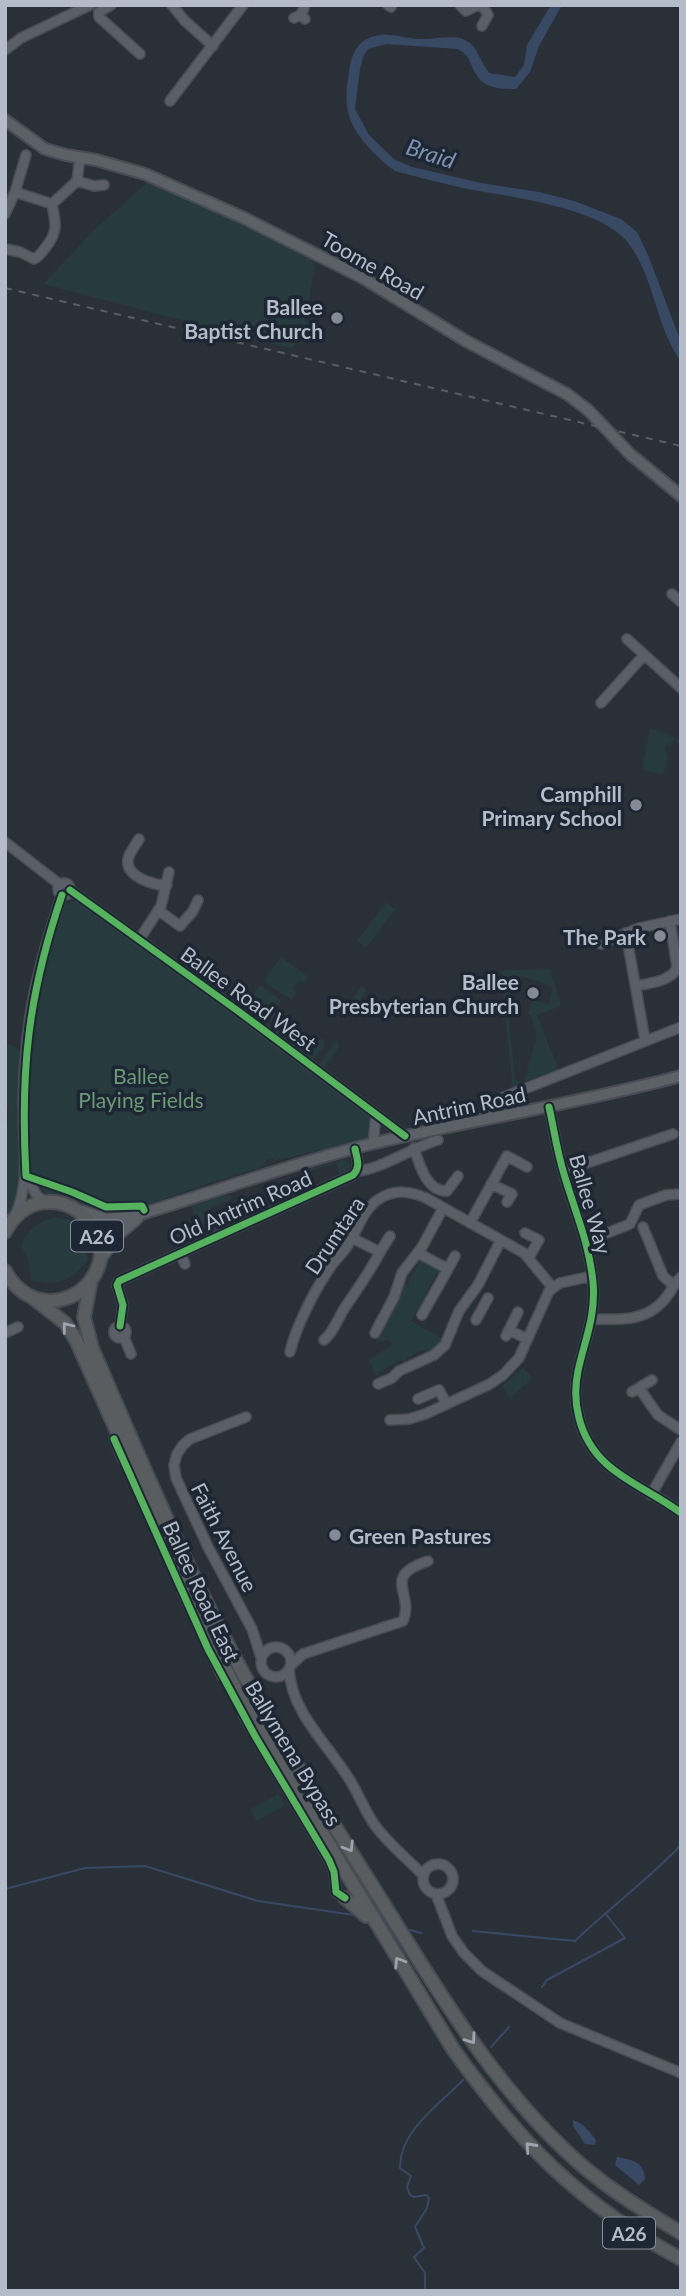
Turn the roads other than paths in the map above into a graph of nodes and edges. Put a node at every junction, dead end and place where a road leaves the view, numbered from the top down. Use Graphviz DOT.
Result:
graph roads {
  1 [pos="90,5"];
  2 [pos="111,5"];
  3 [pos="172,5"];
  4 [pos="243,5"];
  5 [pos="306,5"];
  6 [pos="460,5"];
  7 [pos="480,5"];
  8 [pos="300,18"];
  9 [pos="482,26"];
  10 [pos="213,46"];
  11 [pos="6,51"];
  12 [pos="142,55"];
  13 [pos="170,101"];
  14 [pos="5,107"];
  15 [pos="10,123"];
  16 [pos="26,155"];
  17 [pos="80,157"];
  18 [pos="77,181"];
  19 [pos="104,185"];
  20 [pos="15,192"];
  21 [pos="51,204"];
  22 [pos="5,214"];
  23 [pos="5,249"];
  24 [pos="681,496"];
  25 [pos="672,594"];
  26 [pos="681,603"];
  27 [pos="627,639"];
  28 [pos="644,655"];
  29 [pos="681,688"];
  30 [pos="601,703"];
  31 [pos="139,839"];
  32 [pos="5,842"];
  33 [pos="169,872"];
  34 [pos="167,885"];
  35 [pos="66,892"];
  36 [pos="198,900"];
  37 [pos="158,910"];
  38 [pos="681,919"];
  39 [pos="670,921"];
  40 [pos="626,933"];
  41 [pos="139,940"];
  42 [pos="601,944"];
  43 [pos="636,986"];
  44 [pos="681,1027"];
  45 [pos="645,1040"];
  46 [pos="681,1076"];
  47 [pos="549,1107"];
  48 [pos="376,1115"];
  49 [pos="488,1118"];
  50 [pos="673,1134"];
  51 [pos="405,1136"];
  52 [pos="438,1140"];
  53 [pos="373,1144"];
  54 [pos="414,1148"];
  55 [pos="355,1149"];
  56 [pos="527,1167"];
  57 [pos="357,1171"];
  58 [pos="563,1171"];
  59 [pos="26,1176"];
  60 [pos="458,1176"];
  61 [pos="492,1184"];
  62 [pos="681,1194"];
  63 [pos="46,1202"];
  64 [pos="507,1202"];
  65 [pos="443,1208"];
  66 [pos="78,1210"];
  67 [pos="145,1213"];
  68 [pos="15,1217"];
  69 [pos="470,1223"];
  70 [pos="643,1227"];
  71 [pos="5,1231"];
  72 [pos="525,1233"];
  73 [pos="390,1236"];
  74 [pos="352,1238"];
  75 [pos="501,1240"];
  76 [pos="587,1241"];
  77 [pos="380,1252"];
  78 [pos="418,1253"];
  79 [pos="180,1254"];
  80 [pos="455,1256"];
  81 [pos="529,1257"];
  82 [pos="99,1261"];
  83 [pos="185,1264"];
  84 [pos="448,1269"];
  85 [pos="5,1271"];
  86 [pos="592,1276"];
  87 [pos="681,1277"];
  88 [pos="91,1280"];
  89 [pos="673,1285"];
  90 [pos="5,1288"];
  91 [pos="553,1288"];
  92 [pos="20,1291"];
  93 [pos="33,1298"];
  94 [pos="488,1298"];
  95 [pos="464,1304"];
  96 [pos="518,1312"];
  97 [pos="422,1315"];
  98 [pos="592,1319"];
  99 [pos="18,1327"];
  100 [pos="5,1333"];
  101 [pos="375,1333"];
  102 [pos="527,1339"];
  103 [pos="324,1340"];
  104 [pos="290,1352"];
  105 [pos="131,1354"];
  106 [pos="652,1380"];
  107 [pos="379,1384"];
  108 [pos="418,1399"];
  109 [pos="446,1403"];
  110 [pos="109,1412"];
  111 [pos="246,1417"];
  112 [pos="395,1423"];
  113 [pos="681,1430"];
  114 [pos="114,1439"];
  115 [pos="681,1442"];
  116 [pos="651,1495"];
  117 [pos="681,1513"];
  118 [pos="428,1561"];
  119 [pos="252,1629"];
  120 [pos="279,1648"];
  121 [pos="303,1654"];
  122 [pos="261,1657"];
  123 [pos="289,1668"];
  124 [pos="271,1676"];
  125 [pos="293,1696"];
  126 [pos="412,1863"];
  127 [pos="429,1866"];
  128 [pos="362,1869"];
  129 [pos="423,1875"];
  130 [pos="447,1892"];
  131 [pos="436,1894"];
  132 [pos="351,1896"];
  133 [pos="444,1910"];
  134 [pos="681,2072"];
  135 [pos="580,2193"];
  136 [pos="681,2231"];
  137 [pos="681,2259"];
  138 [pos="681,2267"];
  1 -- 11 [label="street"];
  2 -- 12 [label="street"];
  3 -- 10 [label="street"];
  4 -- 10 [label="street"];
  5 -- 8 [label="street"];
  6 -- 7 [label="street"];
  7 -- 9 [label="street"];
  10 -- 13 [label="street"];
  14 -- 15 [label="main road, Toome Road"];
  15 -- 17 [label="main road, Toome Road"];
  16 -- 20 [label="street"];
  17 -- 18 [label="street"];
  17 -- 24 [label="main road, Toome Road"];
  18 -- 19 [label="street"];
  18 -- 21 [label="street"];
  20 -- 21 [label="street"];
  20 -- 22 [label="street"];
  21 -- 23 [label="street"];
  25 -- 26 [label="street"];
  27 -- 28 [label="street"];
  28 -- 29 [label="street"];
  28 -- 30 [label="street"];
  31 -- 34 [label="street"];
  32 -- 35 [label="street, Ballee Road West"];
  33 -- 34 [label="street"];
  34 -- 37 [label="street"];
  35 -- 41 [label="street, Ballee Road West"];
  35 -- 59 [label="street"];
  36 -- 37 [label="street"];
  37 -- 41 [label="street"];
  38 -- 39 [label="street"];
  39 -- 40 [label="street"];
  39 -- 43 [label="street"];
  40 -- 42 [label="street"];
  40 -- 43 [label="street"];
  41 -- 48 [label="street, Ballee Road West"];
  43 -- 45 [label="street"];
  44 -- 45 [label="street"];
  45 -- 49 [label="street"];
  46 -- 47 [label="main road, Antrim Road"];
  47 -- 49 [label="main road, Antrim Road"];
  47 -- 58 [label="street, Ballee Way"];
  48 -- 51 [label="street, Ballee Road West"];
  48 -- 53 [label="street"];
  49 -- 51 [label="main road, Antrim Road"];
  50 -- 58 [label="street"];
  51 -- 53 [label="main road, Antrim Road"];
  52 -- 54 [label="street, Old Antrim Road"];
  53 -- 55 [label="main road, Antrim Road"];
  54 -- 57 [label="street, Old Antrim Road"];
  54 -- 60 [label="street"];
  55 -- 57 [label="street"];
  55 -- 67 [label="main road, Antrim Road"];
  56 -- 61 [label="street"];
  57 -- 79 [label="street, Old Antrim Road"];
  58 -- 76 [label="street, Ballee Way"];
  59 -- 63 [label="street"];
  59 -- 68 [label="street"];
  61 -- 64 [label="street"];
  61 -- 69 [label="street"];
  62 -- 76 [label="street"];
  63 -- 66 [label="highway, A26"];
  63 -- 68 [label="highway, A26"];
  65 -- 69 [label="street, Drumtara"];
  65 -- 74 [label="street, Drumtara"];
  65 -- 78 [label="street"];
  66 -- 67 [label="main road, Antrim Road"];
  66 -- 82 [label="highway, A26"];
  67 -- 82 [label="main road, Antrim Road"];
  68 -- 71 [label="highway, A26"];
  69 -- 75 [label="street, Drumtara"];
  70 -- 89 [label="street"];
  72 -- 81 [label="street, Drumtara"];
  73 -- 77 [label="street"];
  74 -- 77 [label="street"];
  74 -- 104 [label="street, Drumtara"];
  75 -- 81 [label="street, Drumtara"];
  75 -- 95 [label="street"];
  76 -- 86 [label="street, Ballee Way"];
  77 -- 103 [label="street"];
  78 -- 84 [label="street"];
  78 -- 101 [label="street"];
  79 -- 83 [label="street"];
  79 -- 105 [label="street, Old Antrim Road"];
  80 -- 84 [label="street"];
  81 -- 91 [label="street, Drumtara"];
  82 -- 88 [label="highway, A26"];
  84 -- 97 [label="street"];
  85 -- 92 [label="highway, A26"];
  86 -- 91 [label="street"];
  86 -- 98 [label="street, Ballee Way"];
  87 -- 89 [label="street"];
  88 -- 93 [label="highway, A26"];
  88 -- 128 [label="highway, Ballymena Bypass / A26, one-way"];
  89 -- 98 [label="street"];
  90 -- 92 [label="highway, A26"];
  91 -- 102 [label="street"];
  92 -- 93 [label="highway, A26"];
  110 -- 93 [label="highway, Ballymena Bypass / A26, one-way"];
  94 -- 95 [label="street"];
  95 -- 107 [label="street"];
  96 -- 102 [label="street"];
  98 -- 116 [label="street, Ballee Way"];
  99 -- 100 [label="street"];
  102 -- 109 [label="street"];
  106 -- 113 [label="street"];
  108 -- 109 [label="street"];
  109 -- 112 [label="street"];
  110 -- 114 [label="highway"];
  110 -- 132 [label="highway, Ballymena Bypass / A26"];
  111 -- 119 [label="street, Faith Avenue"];
  114 -- 132 [label="street, Ballee Road East"];
  115 -- 116 [label="street"];
  116 -- 117 [label="street, Ballee Way"];
  118 -- 121 [label="street"];
  119 -- 120 [label="street, Faith Avenue"];
  119 -- 122 [label="street, Faith Avenue"];
  120 -- 121 [label="street"];
  120 -- 122 [label="street"];
  120 -- 123 [label="street"];
  121 -- 123 [label="street"];
  122 -- 124 [label="street"];
  123 -- 124 [label="street"];
  123 -- 125 [label="street"];
  124 -- 125 [label="street"];
  125 -- 126 [label="street"];
  126 -- 127 [label="street"];
  126 -- 129 [label="street"];
  127 -- 129 [label="street"];
  127 -- 130 [label="street"];
  128 -- 132 [label="highway"];
  128 -- 136 [label="highway, Ballymena Bypass / A26, one-way"];
  129 -- 131 [label="street"];
  130 -- 131 [label="street"];
  130 -- 133 [label="street"];
  131 -- 133 [label="street"];
  135 -- 132 [label="highway, Ballymena Bypass / A26, one-way"];
  133 -- 134 [label="street"];
  135 -- 137 [label="highway, Ballymena Bypass"];
  135 -- 138 [label="highway, A26"];
}
